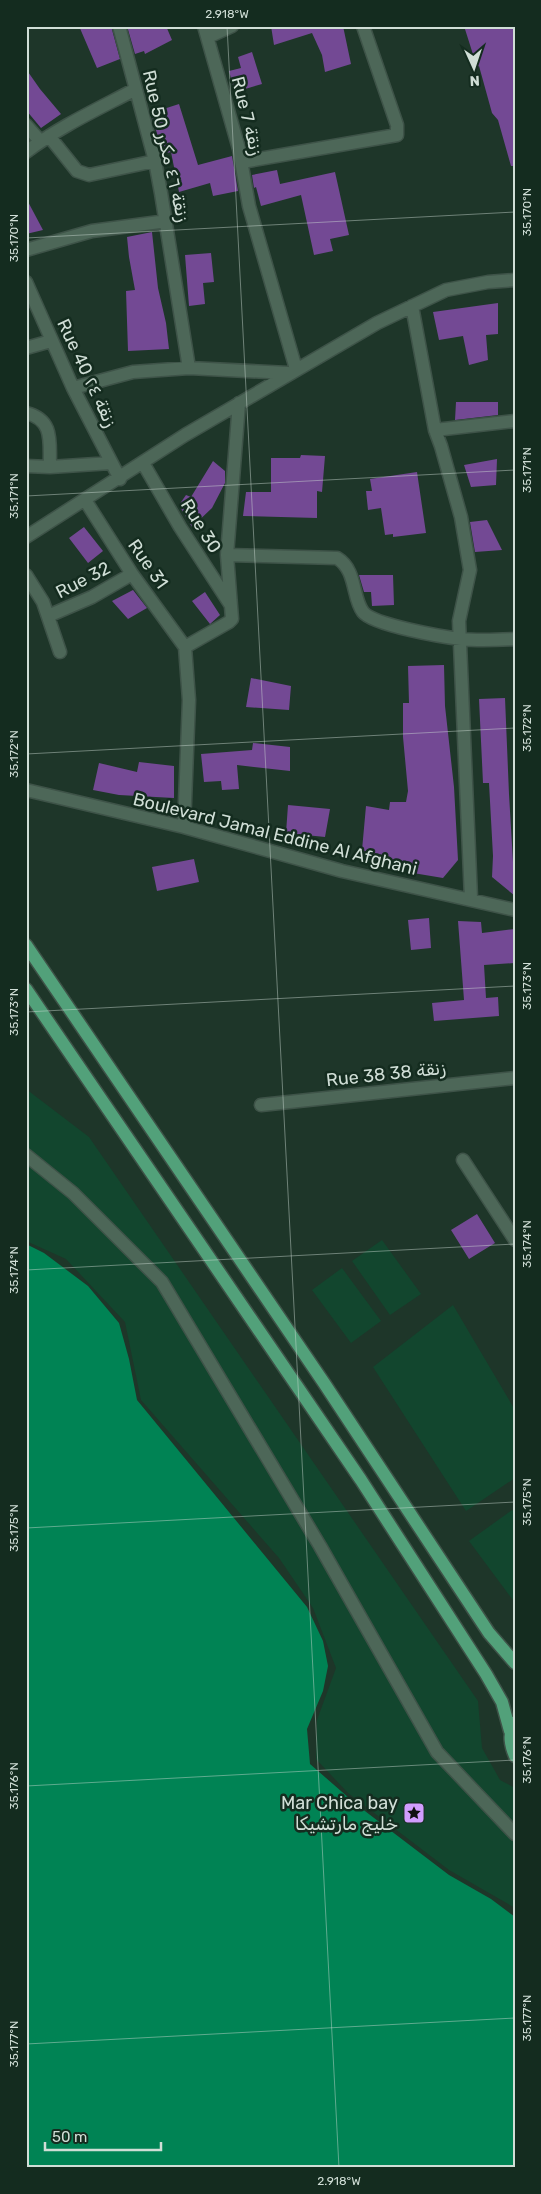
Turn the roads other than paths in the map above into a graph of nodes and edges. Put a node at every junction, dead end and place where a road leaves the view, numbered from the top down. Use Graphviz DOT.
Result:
graph roads {
  1 [pos="119,26"];
  2 [pos="232,26"];
  3 [pos="363,26"];
  4 [pos="206,32"];
  5 [pos="134,90"];
  6 [pos="26,125"];
  7 [pos="44,139"];
  8 [pos="26,152"];
  9 [pos="155,161"];
  10 [pos="242,162"];
  11 [pos="166,221"];
  12 [pos="26,250"];
  13 [pos="515,280"];
  14 [pos="26,282"];
  15 [pos="412,306"];
  16 [pos="51,341"];
  17 [pos="26,348"];
  18 [pos="189,368"];
  19 [pos="293,371"];
  20 [pos="73,388"];
  21 [pos="238,403"];
  22 [pos="26,414"];
  23 [pos="515,421"];
  24 [pos="435,430"];
  25 [pos="111,463"];
  26 [pos="143,463"];
  27 [pos="26,466"];
  28 [pos="50,467"];
  29 [pos="120,479"];
  30 [pos="85,500"];
  31 [pos="26,537"];
  32 [pos="227,555"];
  33 [pos="132,574"];
  34 [pos="26,575"];
  35 [pos="231,606"];
  36 [pos="48,616"];
  37 [pos="460,639"];
  38 [pos="515,639"];
  39 [pos="185,647"];
  40 [pos="60,652"];
  41 [pos="26,790"];
  42 [pos="184,827"];
  43 [pos="471,898"];
  44 [pos="515,910"];
  45 [pos="26,945"];
  46 [pos="26,989"];
  47 [pos="515,1078"];
  48 [pos="261,1105"];
  49 [pos="26,1155"];
  50 [pos="463,1160"];
  51 [pos="515,1240"];
  52 [pos="515,1663"];
  53 [pos="515,1718"];
  54 [pos="510,1731"];
  55 [pos="515,1756"];
  56 [pos="515,1834"];
  1 -- 5 [label="street, Rue 50 زنقة ٤٦ مكرر"];
  2 -- 4 [label="street"];
  3 -- 10 [label="street"];
  4 -- 10 [label="street, Rue 7 زنقة"];
  5 -- 7 [label="street"];
  5 -- 9 [label="street, Rue 50 زنقة ٤٦ مكرر"];
  6 -- 7 [label="street"];
  7 -- 8 [label="street"];
  7 -- 9 [label="street"];
  9 -- 11 [label="street, Rue 50 زنقة ٤٦ مكرر"];
  10 -- 19 [label="street, Rue 7 زنقة"];
  11 -- 12 [label="street"];
  11 -- 18 [label="street, Rue 50 زنقة ٤٦ مكرر"];
  13 -- 15 [label="street"];
  14 -- 16 [label="street, Rue 40 زنقة ٢٤"];
  15 -- 19 [label="street"];
  15 -- 24 [label="street"];
  16 -- 17 [label="street"];
  16 -- 20 [label="street, Rue 40 زنقة ٢٤"];
  18 -- 19 [label="street"];
  18 -- 20 [label="street"];
  19 -- 21 [label="street"];
  20 -- 25 [label="street, Rue 40 زنقة ٢٤"];
  21 -- 26 [label="street"];
  21 -- 32 [label="street"];
  22 -- 28 [label="street"];
  23 -- 24 [label="street"];
  24 -- 37 [label="street"];
  25 -- 28 [label="street"];
  25 -- 29 [label="street, Rue 40 زنقة ٢٤"];
  26 -- 29 [label="street"];
  26 -- 35 [label="street, Rue 30"];
  27 -- 28 [label="street"];
  29 -- 30 [label="street"];
  30 -- 31 [label="street"];
  30 -- 33 [label="street, Rue 31"];
  32 -- 35 [label="street"];
  32 -- 37 [label="street"];
  33 -- 36 [label="street, Rue 32"];
  33 -- 39 [label="street, Rue 31"];
  34 -- 36 [label="street"];
  35 -- 39 [label="street"];
  36 -- 40 [label="street"];
  37 -- 38 [label="street"];
  37 -- 43 [label="street"];
  39 -- 42 [label="street"];
  41 -- 42 [label="street, Boulevard Jamal Eddine Al Afghani"];
  42 -- 43 [label="street, Boulevard Jamal Eddine Al Afghani"];
  43 -- 44 [label="street, Boulevard Jamal Eddine Al Afghani"];
  45 -- 52 [label="main road"];
  46 -- 54 [label="main road"];
  47 -- 48 [label="street, Rue 38 زنقة 38"];
  49 -- 56 [label="street"];
  50 -- 51 [label="street"];
  53 -- 54 [label="main road"];
  54 -- 55 [label="main road"];
}
